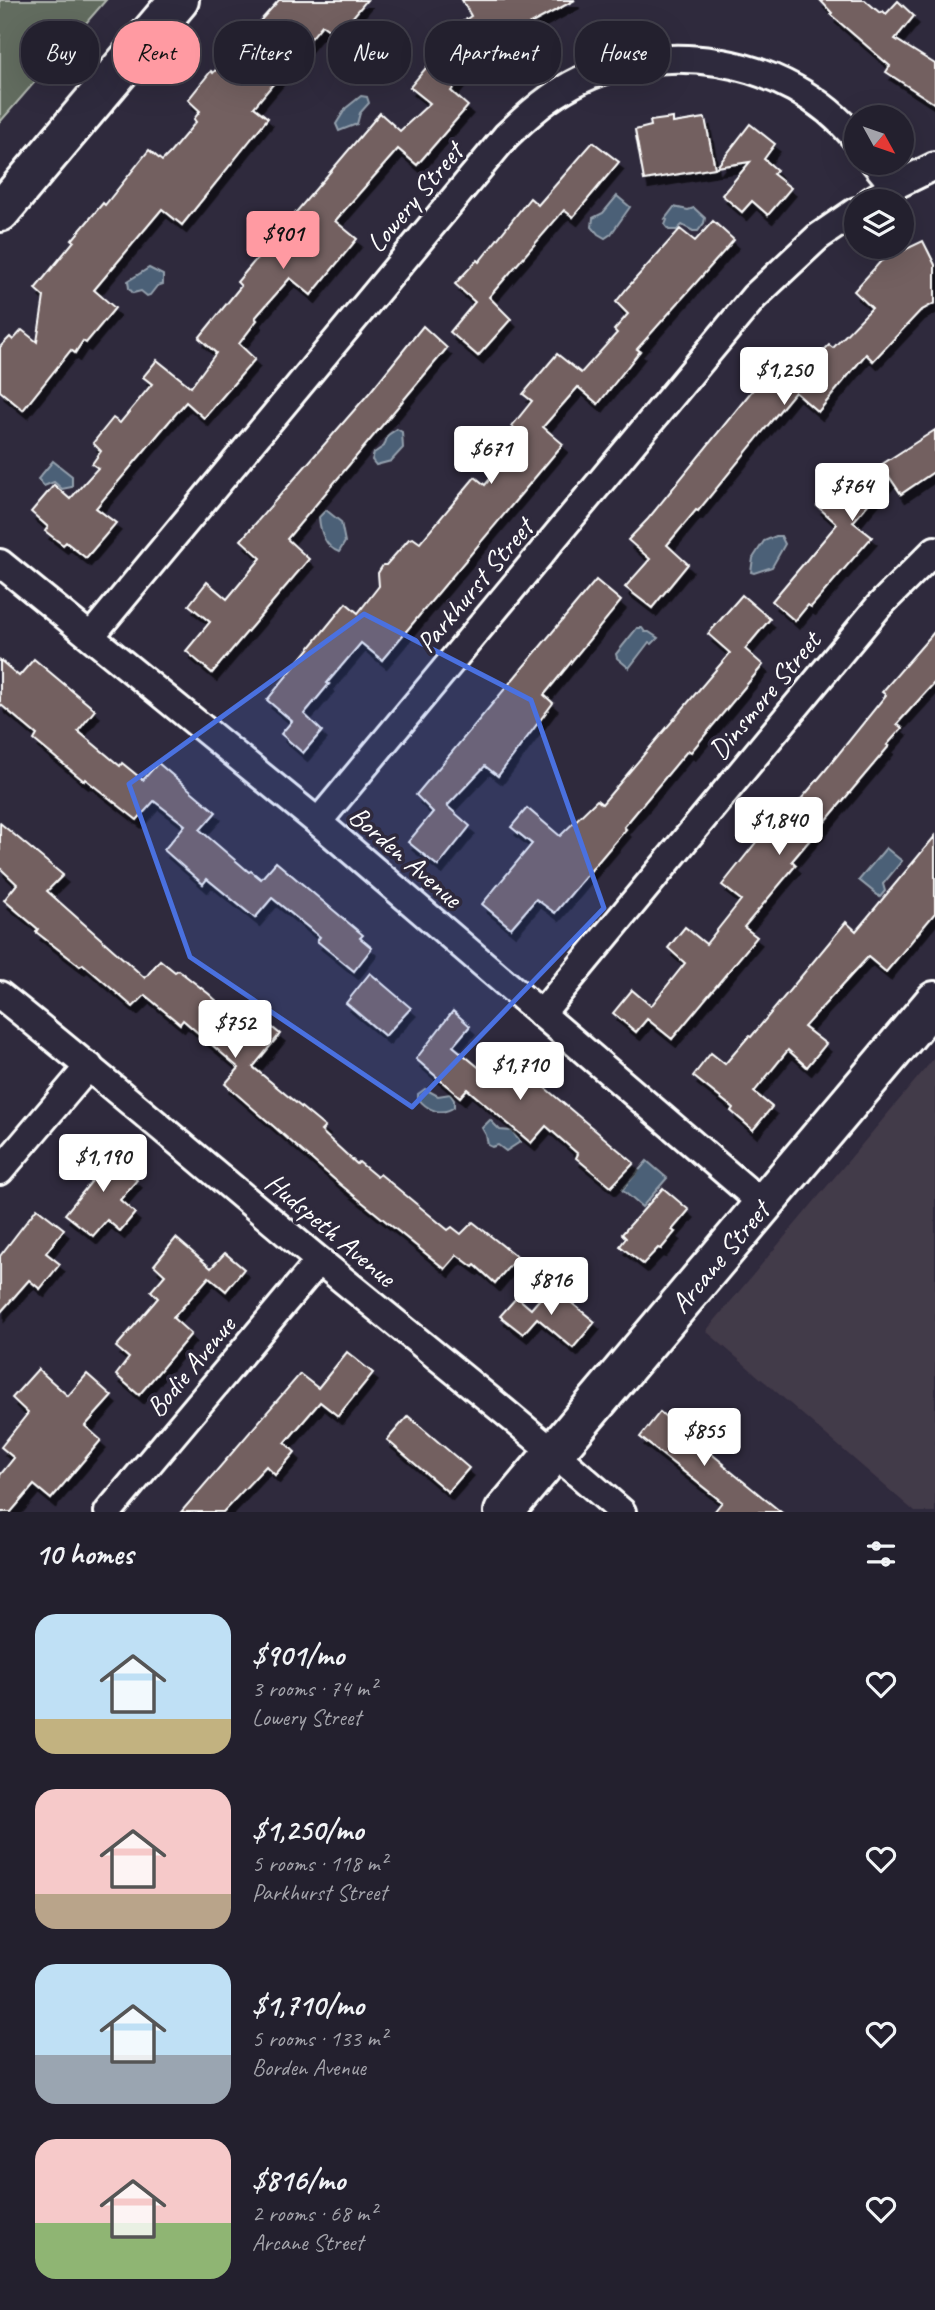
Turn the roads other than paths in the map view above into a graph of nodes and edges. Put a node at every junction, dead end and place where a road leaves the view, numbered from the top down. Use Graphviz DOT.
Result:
graph roads {
  1 [pos="179,0"];
  2 [pos="844,127"];
  3 [pos="935,166"];
  4 [pos="885,175"];
  5 [pos="894,186"];
  6 [pos="889,189"];
  7 [pos="0,212"];
  8 [pos="844,219"];
  9 [pos="935,550"];
  10 [pos="0,563"];
  11 [pos="91,636"];
  12 [pos="318,822"];
  13 [pos="0,995"];
  14 [pos="935,1001"];
  15 [pos="541,1014"];
  16 [pos="89,1066"];
  17 [pos="0,1171"];
  18 [pos="764,1205"];
  19 [pos="320,1261"];
  20 [pos="554,1452"];
  21 [pos="108,1512"];
  22 [pos="504,1512"];
  23 [pos="622,1512"];
  1 -- 7 [label="street"];
  2 -- 11 [label="street, Lowery Street"];
  3 -- 5 [label="street"];
  4 -- 5 [label="street"];
  5 -- 6 [label="street"];
  8 -- 12 [label="street, Parkhurst Street"];
  9 -- 15 [label="street, Dinsmore Street"];
  10 -- 11 [label="street, Borden Avenue"];
  11 -- 12 [label="street, Borden Avenue"];
  12 -- 15 [label="street, Borden Avenue"];
  13 -- 16 [label="street, Hudspeth Avenue"];
  14 -- 18 [label="street, Arcane Street"];
  15 -- 18 [label="street, Borden Avenue"];
  16 -- 17 [label="street"];
  16 -- 19 [label="street, Hudspeth Avenue"];
  18 -- 20 [label="street, Arcane Street"];
  19 -- 20 [label="street, Hudspeth Avenue"];
  19 -- 21 [label="street, Bodie Avenue"];
  20 -- 22 [label="street, Arcane Street"];
  20 -- 23 [label="street, Hudspeth Avenue"];
}
